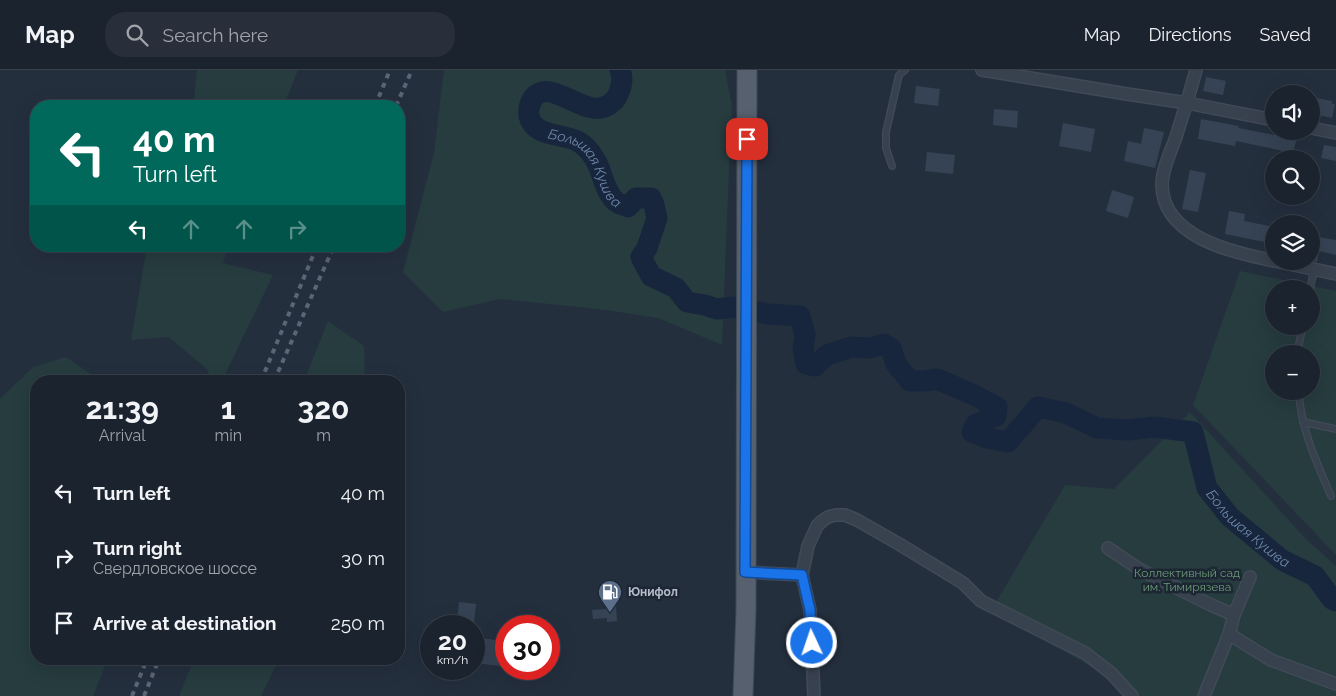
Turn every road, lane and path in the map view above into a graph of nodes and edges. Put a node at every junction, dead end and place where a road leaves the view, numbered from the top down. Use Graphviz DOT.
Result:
graph roads {
  1 [pos="747,70"];
  2 [pos="905,70"];
  3 [pos="982,70"];
  4 [pos="1196,70"];
  5 [pos="1187,102"];
  6 [pos="1265,118"];
  7 [pos="1320,130"];
  8 [pos="1336,133"];
  9 [pos="892,166"];
  10 [pos="1265,259"];
  11 [pos="1314,270"];
  12 [pos="1336,274"];
  13 [pos="1312,280"];
  14 [pos="1300,400"];
  15 [pos="1303,422"];
  16 [pos="1336,430"];
  17 [pos="1331,496"];
  18 [pos="1108,548"];
  19 [pos="745,572"];
  20 [pos="802,575"];
  21 [pos="1250,578"];
  22 [pos="1234,615"];
  23 [pos="1229,634"];
  24 [pos="1336,684"];
  25 [pos="743,696"];
  26 [pos="814,696"];
  27 [pos="1132,696"];
  28 [pos="1204,696"];
  1 -- 19 [label="main road"];
  2 -- 9 [label="lane"];
  3 -- 5 [label="street"];
  4 -- 5 [label="street"];
  5 -- 6 [label="street"];
  5 -- 10 [label="street"];
  7 -- 8 [label="street"];
  11 -- 12 [label="street"];
  11 -- 13 [label="lane"];
  14 -- 15 [label="lane"];
  15 -- 16 [label="lane"];
  15 -- 17 [label="lane"];
  18 -- 22 [label="street"];
  19 -- 20 [label="street"];
  19 -- 25 [label="main road"];
  20 -- 26 [label="street"];
  20 -- 27 [label="street"];
  21 -- 22 [label="street"];
  22 -- 23 [label="street"];
  23 -- 24 [label="street"];
  23 -- 28 [label="street"];
}
